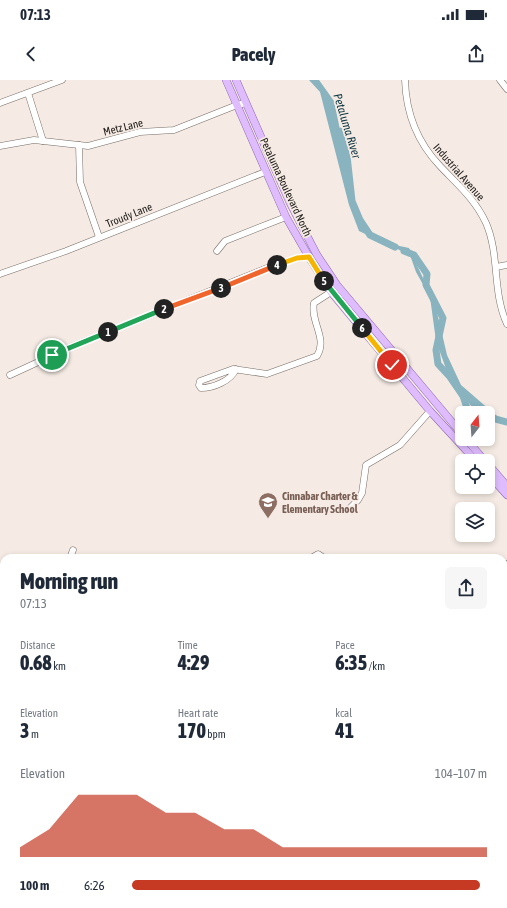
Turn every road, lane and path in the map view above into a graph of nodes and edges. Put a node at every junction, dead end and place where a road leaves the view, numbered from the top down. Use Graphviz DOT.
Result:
graph roads {
  1 [pos="62,80"];
  2 [pos="226,80"];
  3 [pos="236,80"];
  4 [pos="405,80"];
  5 [pos="500,80"];
  6 [pos="507,89"];
  7 [pos="28,93"];
  8 [pos="0,103"];
  9 [pos="246,103"];
  10 [pos="237,105"];
  11 [pos="43,141"];
  12 [pos="79,145"];
  13 [pos="0,146"];
  14 [pos="265,172"];
  15 [pos="286,218"];
  16 [pos="99,237"];
  17 [pos="217,251"];
  18 [pos="309,257"];
  19 [pos="507,265"];
  20 [pos="496,267"];
  21 [pos="0,274"];
  22 [pos="331,292"];
  23 [pos="507,324"];
  24 [pos="236,369"];
  25 [pos="10,375"];
  26 [pos="430,411"];
  27 [pos="455,426"];
  28 [pos="472,446"];
  29 [pos="470,454"];
  30 [pos="479,454"];
  31 [pos="495,472"];
  32 [pos="495,482"];
  33 [pos="507,486"];
  34 [pos="507,495"];
  35 [pos="349,509"];
  36 [pos="73,550"];
  37 [pos="72,554"];
  1 -- 7 [label="street"];
  2 -- 10 [label="main road, Petaluma Boulevard North"];
  3 -- 9 [label="main road, Petaluma Boulevard North"];
  4 -- 20 [label="street, Industrial Avenue"];
  5 -- 6 [label="street"];
  7 -- 8 [label="street"];
  7 -- 11 [label="street"];
  9 -- 10 [label="street, Metz Lane"];
  9 -- 27 [label="main road, Petaluma Boulevard North"];
  10 -- 12 [label="street, Metz Lane"];
  10 -- 14 [label="main road, Petaluma Boulevard North"];
  11 -- 12 [label="street, Metz Lane"];
  11 -- 13 [label="street, Metz Lane"];
  12 -- 16 [label="street"];
  14 -- 15 [label="main road, Petaluma Boulevard North"];
  14 -- 16 [label="street, Troudy Lane"];
  15 -- 17 [label="street"];
  15 -- 18 [label="main road, Petaluma Boulevard North"];
  16 -- 21 [label="street, Troudy Lane"];
  18 -- 22 [label="main road, Petaluma Boulevard North"];
  18 -- 25 [label="street"];
  19 -- 20 [label="street"];
  20 -- 23 [label="street, Industrial Avenue"];
  22 -- 24 [label="street"];
  22 -- 26 [label="main road, Petaluma Boulevard North"];
  24 -- 24 [label="street"];
  26 -- 29 [label="main road, Petaluma Boulevard North"];
  26 -- 35 [label="street"];
  28 -- 30 [label="main road"];
  31 -- 33 [label="main road"];
  32 -- 34 [label="main road"];
  36 -- 37 [label="street"];
}
